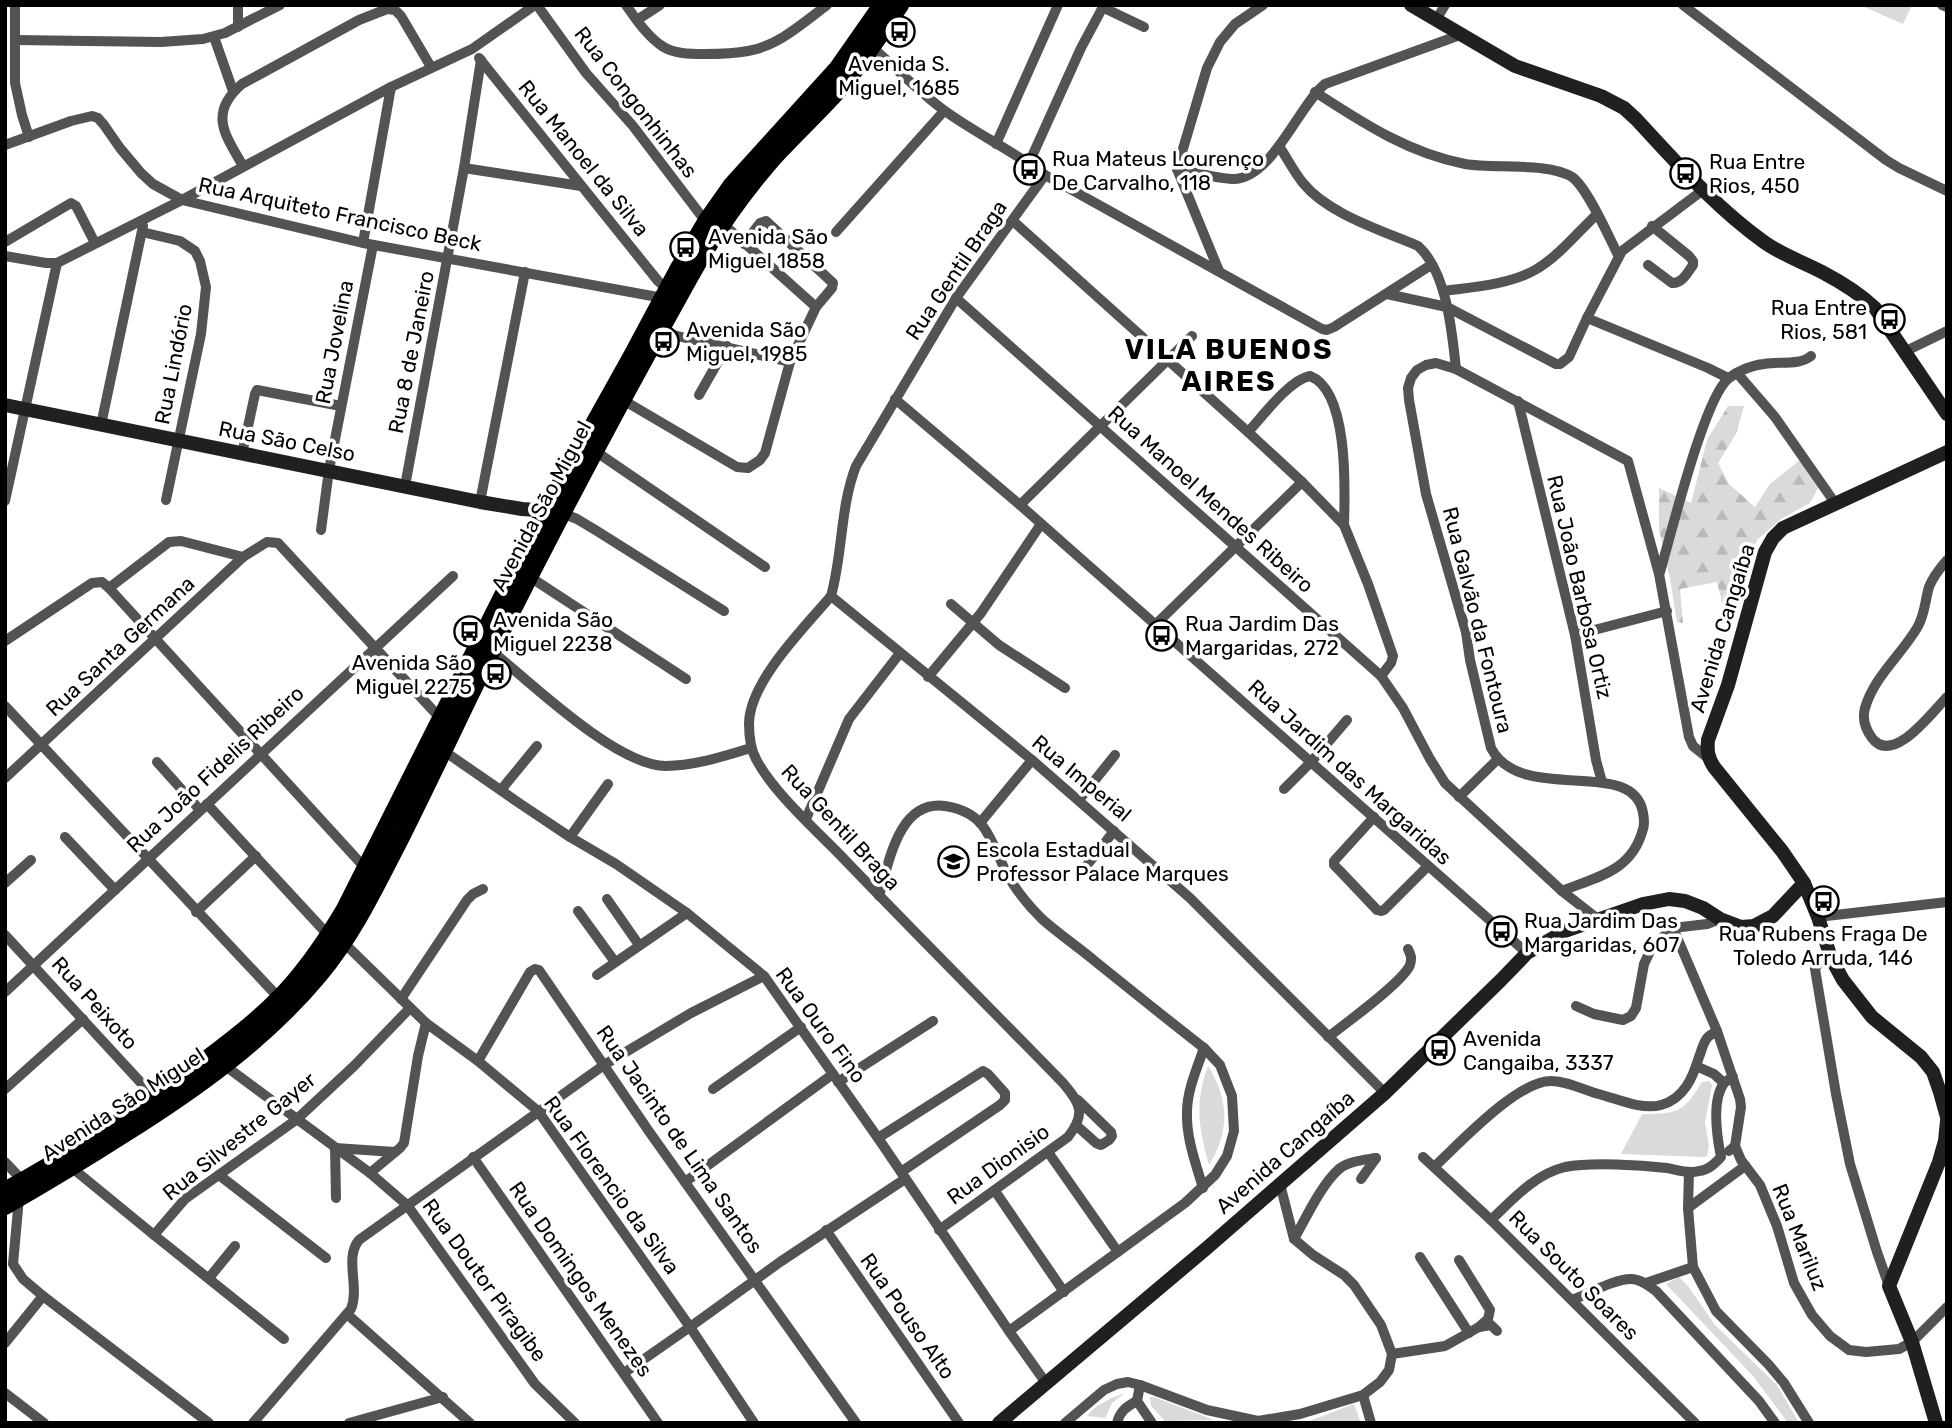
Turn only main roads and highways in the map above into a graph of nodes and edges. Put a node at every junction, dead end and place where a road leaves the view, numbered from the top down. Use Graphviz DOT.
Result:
graph roads {
  1 [pos="882,5"];
  2 [pos="900,5"];
  3 [pos="714,223"];
  4 [pos="554,511"];
  5 [pos="337,940"];
  6 [pos="13,1194"];
  1 -- 3 [label="main road, Avenida São Miguel"];
  2 -- 3 [label="main road, Avenida São Miguel"];
  3 -- 4 [label="main road, Avenida São Miguel"];
  3 -- 4 [label="main road, Avenida São Miguel"];
  4 -- 5 [label="main road, Avenida São Miguel"];
  4 -- 5 [label="main road, Avenida São Miguel"];
  5 -- 6 [label="main road, Avenida São Miguel"];
  5 -- 6 [label="main road, Avenida São Miguel"];
}
